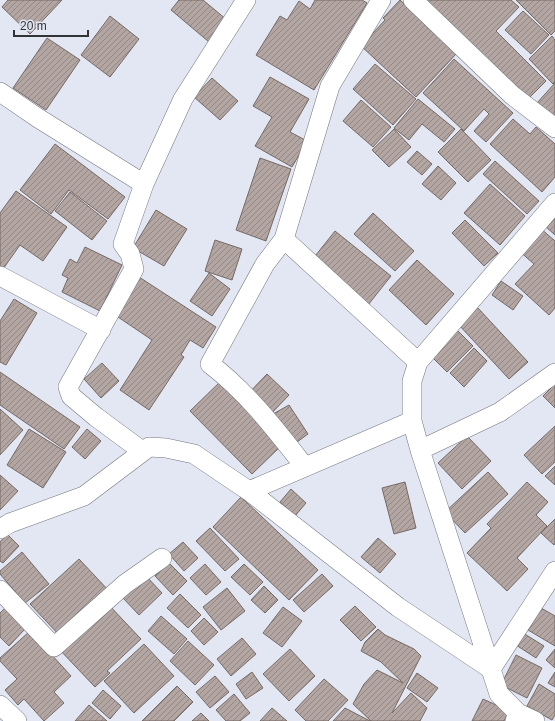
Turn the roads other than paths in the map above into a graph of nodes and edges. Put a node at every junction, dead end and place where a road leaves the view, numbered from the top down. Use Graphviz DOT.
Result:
graph roads {
  1 [pos="246,0"];
  2 [pos="381,0"];
  3 [pos="413,0"];
  4 [pos="0,92"];
  5 [pos="555,128"];
  6 [pos="144,184"];
  7 [pos="555,203"];
  8 [pos="284,239"];
  9 [pos="0,276"];
  10 [pos="101,330"];
  11 [pos="418,362"];
  12 [pos="555,373"];
  13 [pos="412,421"];
  14 [pos="420,450"];
  15 [pos="142,451"];
  16 [pos="305,467"];
  17 [pos="249,491"];
  18 [pos="0,529"];
  19 [pos="162,558"];
  20 [pos="553,576"];
  21 [pos="0,590"];
  22 [pos="491,669"];
  23 [pos="0,705"];
  24 [pos="516,717"];
  25 [pos="17,721"];
  26 [pos="535,721"];
  1 -- 6 [label="street"];
  2 -- 8 [label="street"];
  3 -- 5 [label="street"];
  4 -- 6 [label="street"];
  6 -- 10 [label="street"];
  7 -- 11 [label="street"];
  8 -- 11 [label="street"];
  8 -- 16 [label="street"];
  9 -- 10 [label="street"];
  10 -- 15 [label="street"];
  11 -- 13 [label="street"];
  12 -- 14 [label="street"];
  13 -- 14 [label="street"];
  13 -- 16 [label="street"];
  14 -- 22 [label="street"];
  15 -- 17 [label="street"];
  15 -- 18 [label="street"];
  16 -- 17 [label="street"];
  17 -- 22 [label="street"];
  19 -- 21 [label="street"];
  20 -- 22 [label="street"];
  22 -- 24 [label="street"];
  23 -- 25 [label="street"];
  24 -- 26 [label="street"];
}
